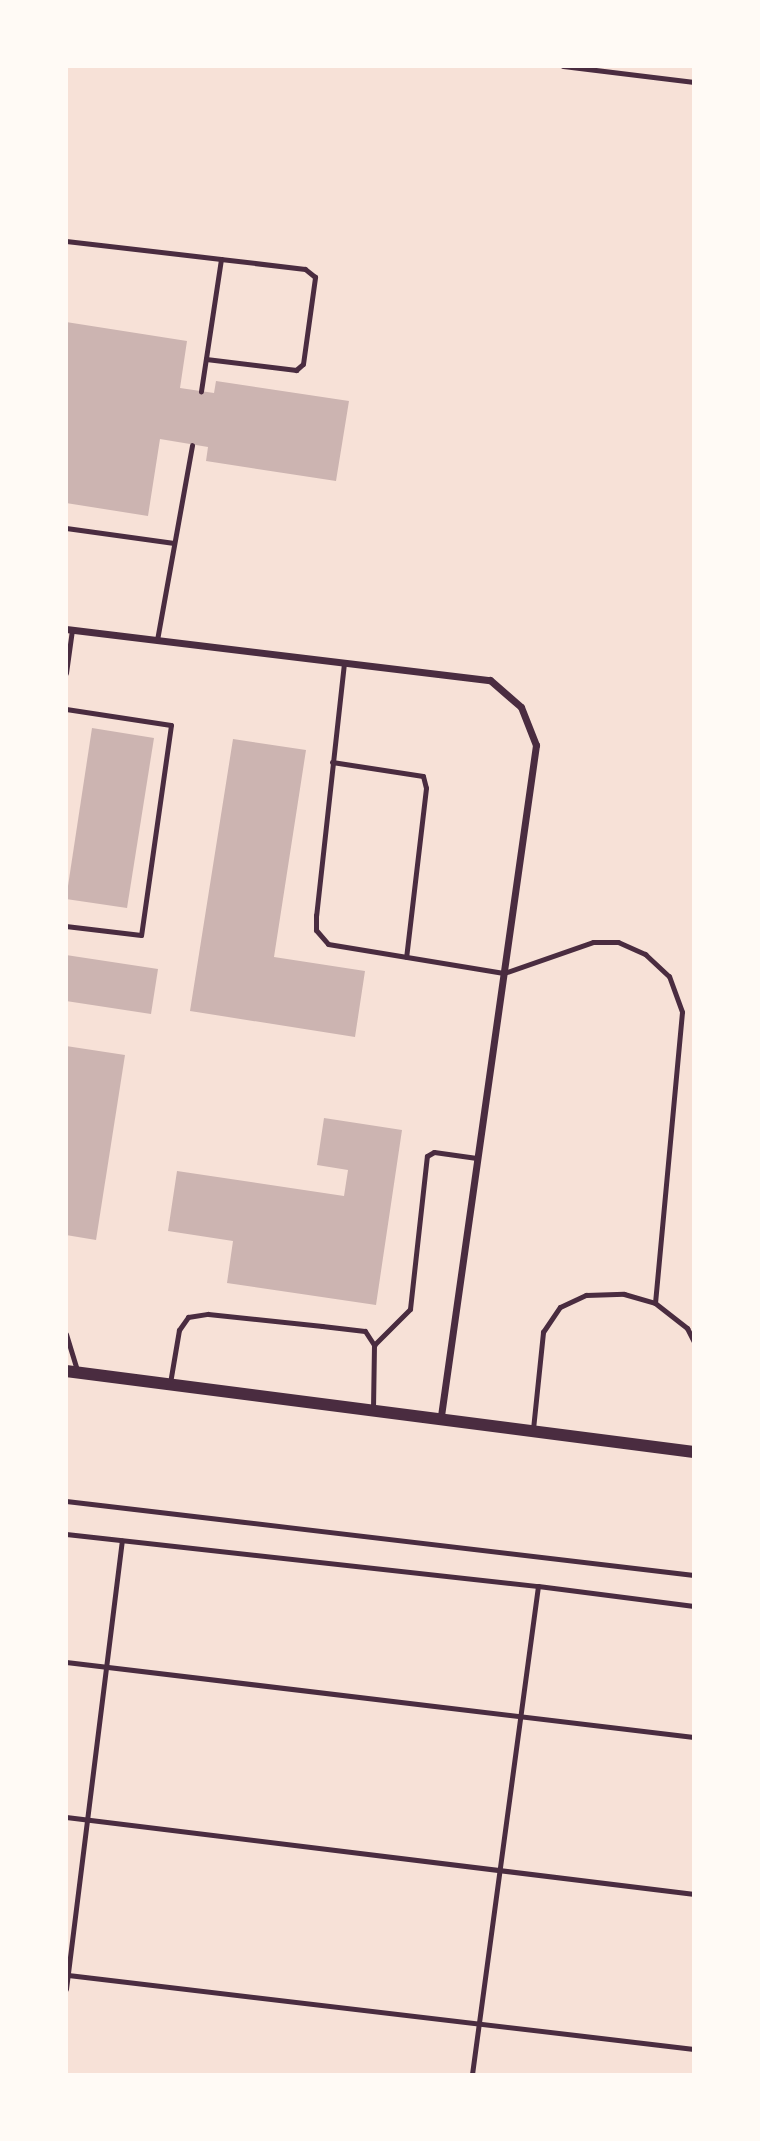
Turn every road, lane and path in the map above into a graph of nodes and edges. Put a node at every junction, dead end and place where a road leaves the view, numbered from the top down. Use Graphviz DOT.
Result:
graph roads {
  1 [pos="563,66"];
  2 [pos="694,82"];
  3 [pos="66,241"];
  4 [pos="220,259"];
  5 [pos="206,359"];
  6 [pos="201,391"];
  7 [pos="192,444"];
  8 [pos="66,528"];
  9 [pos="174,543"];
  10 [pos="69,629"];
  11 [pos="157,640"];
  12 [pos="344,663"];
  13 [pos="66,673"];
  14 [pos="66,709"];
  15 [pos="332,762"];
  16 [pos="66,926"];
  17 [pos="406,957"];
  18 [pos="504,973"];
  19 [pos="477,1158"];
  20 [pos="655,1303"];
  21 [pos="66,1334"];
  22 [pos="694,1342"];
  23 [pos="374,1345"];
  24 [pos="72,1371"];
  25 [pos="170,1383"];
  26 [pos="373,1408"];
  27 [pos="441,1416"];
  28 [pos="533,1429"];
  29 [pos="694,1452"];
  30 [pos="66,1501"];
  31 [pos="66,1534"];
  32 [pos="122,1540"];
  33 [pos="694,1575"];
  34 [pos="538,1586"];
  35 [pos="694,1606"];
  36 [pos="66,1662"];
  37 [pos="107,1667"];
  38 [pos="520,1717"];
  39 [pos="694,1737"];
  40 [pos="66,1816"];
  41 [pos="87,1819"];
  42 [pos="500,1870"];
  43 [pos="694,1894"];
  44 [pos="68,1975"];
  45 [pos="66,1989"];
  46 [pos="479,2023"];
  47 [pos="694,2049"];
  48 [pos="472,2074"];
  1 -- 2 [label="lane"];
  3 -- 4 [label="lane"];
  4 -- 5 [label="lane"];
  4 -- 5 [label="lane"];
  5 -- 6 [label="lane"];
  7 -- 9 [label="lane"];
  8 -- 9 [label="lane"];
  9 -- 11 [label="lane"];
  10 -- 11 [label="street"];
  10 -- 13 [label="lane"];
  11 -- 12 [label="street"];
  12 -- 15 [label="lane"];
  12 -- 18 [label="street"];
  14 -- 16 [label="lane"];
  15 -- 17 [label="lane"];
  15 -- 17 [label="lane"];
  17 -- 18 [label="lane"];
  18 -- 19 [label="street"];
  18 -- 20 [label="lane"];
  19 -- 23 [label="lane"];
  19 -- 27 [label="street"];
  20 -- 22 [label="lane"];
  20 -- 28 [label="lane"];
  21 -- 24 [label="lane"];
  23 -- 25 [label="lane"];
  23 -- 26 [label="lane"];
  24 -- 25 [label="street"];
  25 -- 26 [label="street"];
  26 -- 27 [label="street"];
  27 -- 28 [label="street"];
  28 -- 29 [label="street"];
  30 -- 33 [label="lane"];
  31 -- 32 [label="lane"];
  32 -- 34 [label="lane"];
  32 -- 37 [label="lane"];
  34 -- 35 [label="lane"];
  34 -- 38 [label="lane"];
  36 -- 37 [label="lane"];
  37 -- 38 [label="lane"];
  37 -- 41 [label="lane"];
  38 -- 39 [label="lane"];
  38 -- 42 [label="lane"];
  40 -- 41 [label="lane"];
  41 -- 42 [label="lane"];
  41 -- 44 [label="lane"];
  42 -- 43 [label="lane"];
  42 -- 46 [label="lane"];
  44 -- 45 [label="lane"];
  44 -- 46 [label="lane"];
  46 -- 47 [label="lane"];
  46 -- 48 [label="lane"];
}
